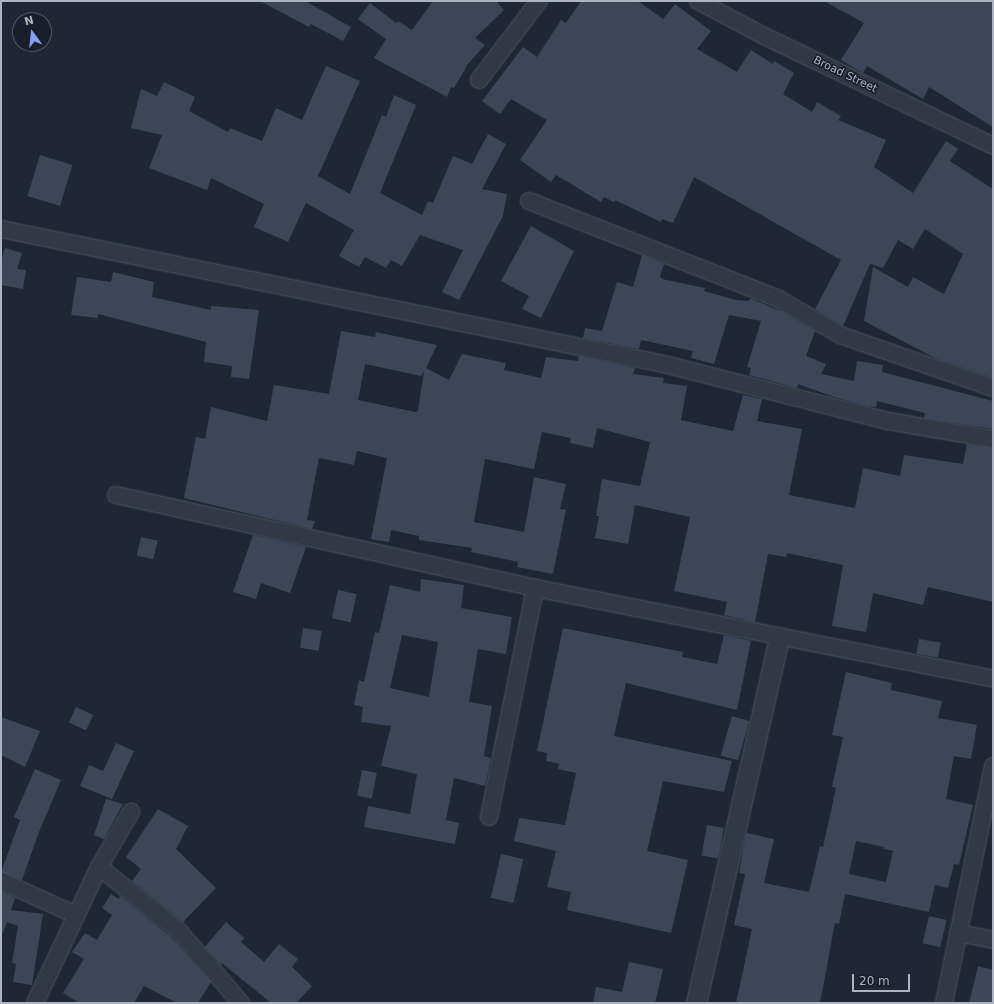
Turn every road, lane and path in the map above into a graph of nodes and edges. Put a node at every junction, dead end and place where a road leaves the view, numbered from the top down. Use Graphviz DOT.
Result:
graph roads {
  1 [pos="538,1"];
  2 [pos="698,1"];
  3 [pos="479,80"];
  4 [pos="993,146"];
  5 [pos="529,201"];
  6 [pos="1,229"];
  7 [pos="993,388"];
  8 [pos="993,439"];
  9 [pos="116,495"];
  10 [pos="536,588"];
  11 [pos="779,637"];
  12 [pos="993,679"];
  13 [pos="993,766"];
  14 [pos="131,812"];
  15 [pos="489,817"];
  16 [pos="99,867"];
  17 [pos="1,881"];
  18 [pos="76,915"];
  19 [pos="958,933"];
  20 [pos="993,940"];
  21 [pos="35,1003"];
  22 [pos="241,1003"];
  23 [pos="696,1003"];
  24 [pos="944,1003"];
  1 -- 3 [label="street"];
  2 -- 4 [label="street, Broad Street"];
  5 -- 7 [label="street"];
  6 -- 8 [label="street"];
  9 -- 10 [label="street"];
  10 -- 11 [label="street"];
  10 -- 15 [label="street"];
  11 -- 12 [label="street"];
  11 -- 23 [label="street"];
  13 -- 19 [label="street"];
  14 -- 16 [label="street"];
  16 -- 18 [label="street"];
  16 -- 22 [label="street"];
  17 -- 18 [label="street"];
  18 -- 21 [label="street"];
  19 -- 20 [label="street"];
  19 -- 24 [label="street"];
}
